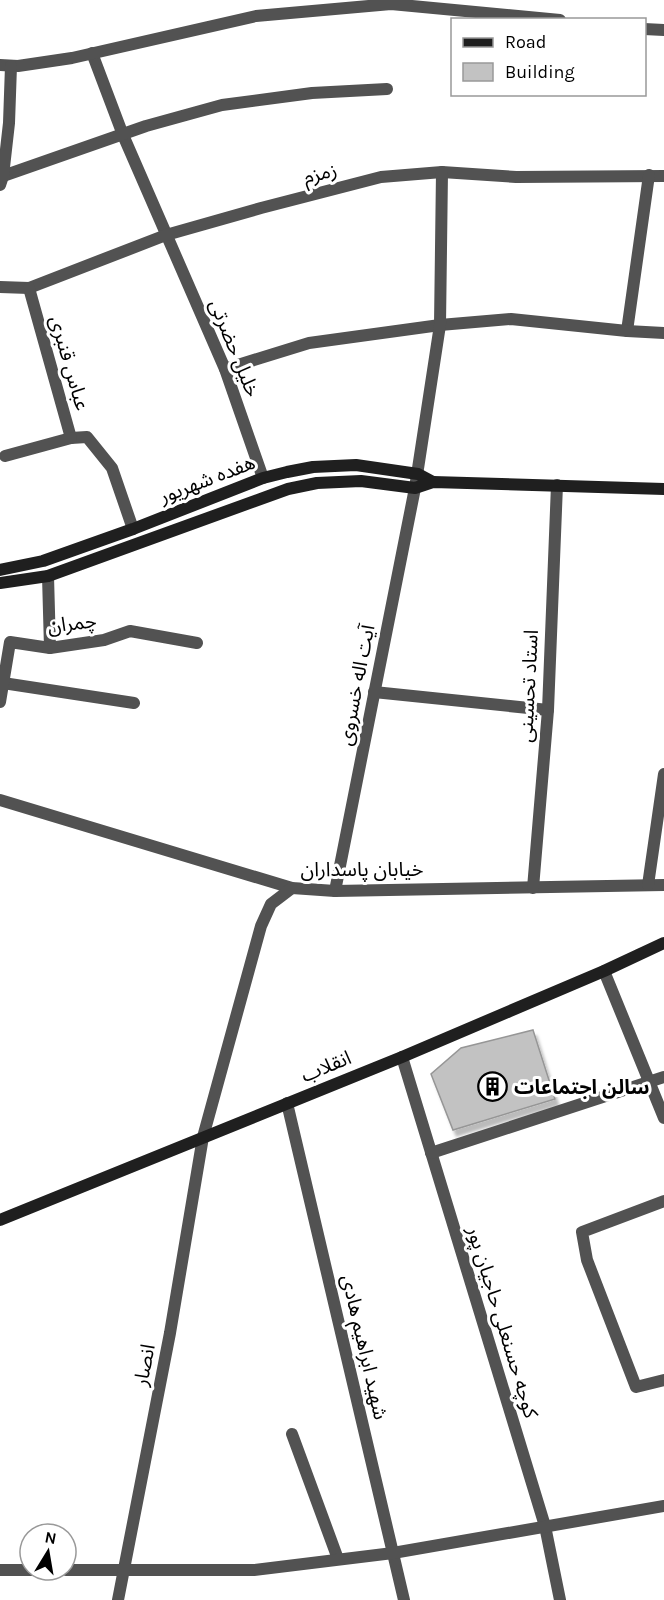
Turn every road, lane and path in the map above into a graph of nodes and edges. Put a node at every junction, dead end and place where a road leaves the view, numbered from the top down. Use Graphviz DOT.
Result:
graph roads {
  1 [pos="539,18"];
  2 [pos="646,29"];
  3 [pos="664,30"];
  4 [pos="92,53"];
  5 [pos="6,66"];
  6 [pos="387,89"];
  7 [pos="123,135"];
  8 [pos="442,172"];
  9 [pos="649,176"];
  10 [pos="664,176"];
  11 [pos="2,181"];
  12 [pos="166,235"];
  13 [pos="0,287"];
  14 [pos="29,288"];
  15 [pos="440,325"];
  16 [pos="627,332"];
  17 [pos="664,333"];
  18 [pos="225,369"];
  19 [pos="71,438"];
  20 [pos="5,456"];
  21 [pos="418,474"];
  22 [pos="263,478"];
  23 [pos="433,482"];
  24 [pos="557,485"];
  25 [pos="415,488"];
  26 [pos="664,489"];
  27 [pos="133,529"];
  28 [pos="0,570"];
  29 [pos="48,576"];
  30 [pos="0,583"];
  31 [pos="5,641"];
  32 [pos="197,643"];
  33 [pos="50,648"];
  34 [pos="3,683"];
  35 [pos="374,692"];
  36 [pos="0,702"];
  37 [pos="134,703"];
  38 [pos="548,710"];
  39 [pos="664,774"];
  40 [pos="0,800"];
  41 [pos="648,885"];
  42 [pos="664,885"];
  43 [pos="292,888"];
  44 [pos="533,888"];
  45 [pos="335,891"];
  46 [pos="664,943"];
  47 [pos="604,971"];
  48 [pos="402,1057"];
  49 [pos="664,1077"];
  50 [pos="648,1081"];
  51 [pos="287,1103"];
  52 [pos="664,1118"];
  53 [pos="203,1137"];
  54 [pos="431,1153"];
  55 [pos="664,1201"];
  56 [pos="0,1220"];
  57 [pos="664,1380"];
  58 [pos="292,1434"];
  59 [pos="664,1506"];
  60 [pos="545,1526"];
  61 [pos="393,1553"];
  62 [pos="338,1558"];
  63 [pos="124,1569"];
  64 [pos="0,1570"];
  65 [pos="18,1570"];
  66 [pos="78,1570"];
  67 [pos="118,1600"];
  68 [pos="404,1600"];
  69 [pos="560,1600"];
  1 -- 4 [label="street"];
  2 -- 3 [label="street"];
  4 -- 5 [label="street"];
  4 -- 7 [label="street, خلیل حضرتی"];
  5 -- 11 [label="street"];
  6 -- 7 [label="street"];
  7 -- 11 [label="street"];
  7 -- 12 [label="street, خلیل حضرتی"];
  8 -- 9 [label="street, زمزم"];
  8 -- 12 [label="street, زمزم"];
  8 -- 15 [label="street, آیت اله خسروی"];
  9 -- 10 [label="street, زمزم"];
  9 -- 16 [label="street"];
  12 -- 14 [label="street, زمزم"];
  12 -- 18 [label="street, خلیل حضرتی"];
  13 -- 14 [label="street, زمزم"];
  14 -- 19 [label="street, عباس قنبری"];
  15 -- 16 [label="street"];
  15 -- 18 [label="street"];
  15 -- 21 [label="street, آیت اله خسروی"];
  16 -- 17 [label="street"];
  18 -- 22 [label="street, خلیل حضرتی"];
  19 -- 20 [label="street"];
  19 -- 27 [label="street, عباس قنبری"];
  21 -- 22 [label="main road, هفده شهریور"];
  21 -- 23 [label="main road, هفده شهریور"];
  21 -- 25 [label="street, آیت اله خسروی"];
  22 -- 27 [label="main road, هفده شهریور"];
  23 -- 24 [label="main road, هفده شهریور"];
  23 -- 25 [label="main road, هفده شهریور"];
  24 -- 26 [label="main road, هفده شهریور"];
  24 -- 38 [label="street, استاد تحسینی"];
  25 -- 29 [label="main road, هفده شهریور"];
  25 -- 35 [label="street, آیت اله خسروی"];
  27 -- 28 [label="main road, هفده شهریور"];
  29 -- 30 [label="main road, هفده شهریور"];
  29 -- 33 [label="street"];
  31 -- 33 [label="street, چمران"];
  31 -- 34 [label="street, چمران"];
  32 -- 33 [label="street, چمران"];
  34 -- 36 [label="street, چمران"];
  34 -- 37 [label="street"];
  35 -- 38 [label="street"];
  35 -- 45 [label="street, آیت اله خسروی"];
  38 -- 44 [label="street, استاد تحسینی"];
  39 -- 41 [label="street"];
  40 -- 43 [label="street, خیابان پاسداران"];
  41 -- 42 [label="street, خیابان پاسداران"];
  41 -- 44 [label="street, خیابان پاسداران"];
  43 -- 45 [label="street, خیابان پاسداران"];
  43 -- 53 [label="street"];
  44 -- 45 [label="street, خیابان پاسداران"];
  46 -- 47 [label="main road, انقلاب"];
  47 -- 48 [label="main road, انقلاب"];
  47 -- 50 [label="street"];
  48 -- 51 [label="main road, انقلاب"];
  48 -- 54 [label="street, کوچه حسنعلی حاجیان پور"];
  49 -- 50 [label="street"];
  50 -- 52 [label="street"];
  50 -- 54 [label="street"];
  51 -- 53 [label="main road, انقلاب"];
  51 -- 61 [label="street, شهید ابراهیم هادی"];
  53 -- 56 [label="main road, انقلاب"];
  53 -- 63 [label="street, انصار"];
  54 -- 60 [label="street, کوچه حسنعلی حاجیان پور"];
  55 -- 57 [label="street"];
  58 -- 62 [label="street"];
  59 -- 60 [label="street"];
  60 -- 61 [label="street"];
  60 -- 69 [label="street, کوچه حسنعلی حاجیان پور"];
  61 -- 62 [label="street"];
  61 -- 68 [label="street, شهید ابراهیم هادی"];
  62 -- 63 [label="street"];
  63 -- 66 [label="street"];
  63 -- 67 [label="street, انصار"];
  64 -- 65 [label="street"];
}
